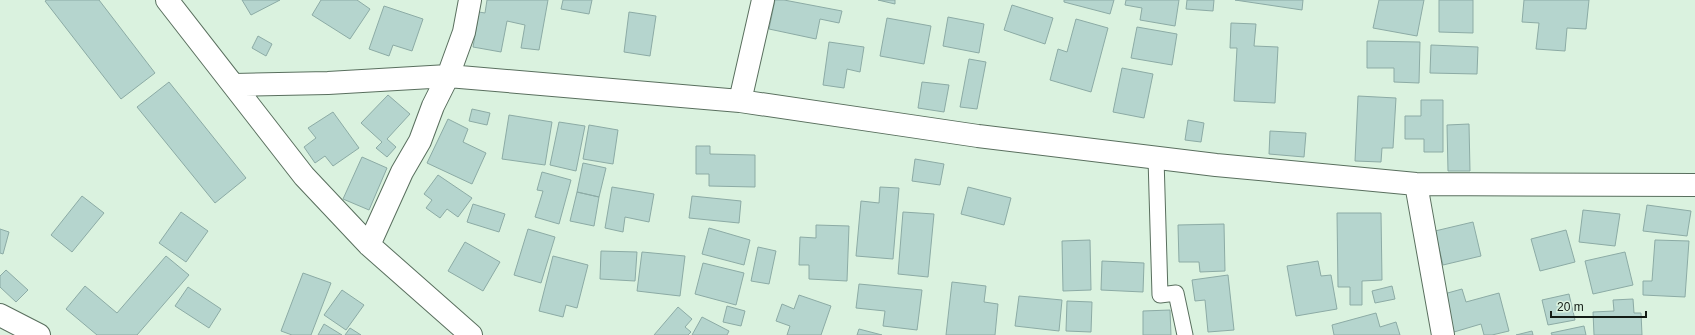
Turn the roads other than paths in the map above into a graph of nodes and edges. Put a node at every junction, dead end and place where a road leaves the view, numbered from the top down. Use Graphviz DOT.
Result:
graph roads {
  1 [pos="167,0"];
  2 [pos="470,0"];
  3 [pos="763,0"];
  4 [pos="448,76"];
  5 [pos="234,85"];
  6 [pos="740,101"];
  7 [pos="1156,158"];
  8 [pos="1416,184"];
  9 [pos="1695,184"];
  10 [pos="369,245"];
  11 [pos="0,316"];
  12 [pos="39,335"];
  13 [pos="472,335"];
  14 [pos="1185,335"];
  15 [pos="1443,335"];
  1 -- 5 [label="street"];
  2 -- 4 [label="street"];
  3 -- 6 [label="street"];
  4 -- 5 [label="street"];
  4 -- 6 [label="street"];
  4 -- 10 [label="street"];
  5 -- 10 [label="street"];
  6 -- 7 [label="street"];
  7 -- 8 [label="street"];
  7 -- 14 [label="lane"];
  8 -- 9 [label="street"];
  8 -- 15 [label="street"];
  10 -- 13 [label="street"];
  11 -- 12 [label="street"];
}
